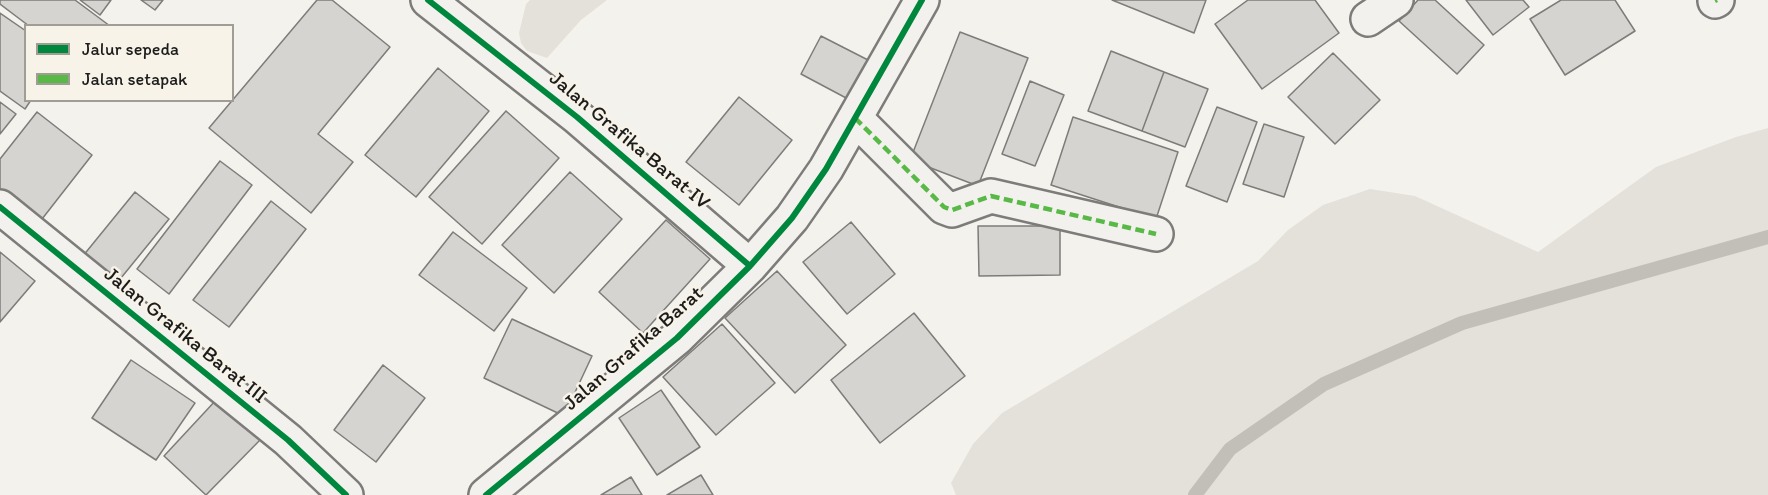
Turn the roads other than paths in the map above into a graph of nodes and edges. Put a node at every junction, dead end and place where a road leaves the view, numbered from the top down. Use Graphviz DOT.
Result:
graph roads {
  1 [pos="428,0"];
  2 [pos="922,0"];
  3 [pos="1396,0"];
  4 [pos="1368,19"];
  5 [pos="855,118"];
  6 [pos="0,207"];
  7 [pos="1156,234"];
  8 [pos="750,266"];
  9 [pos="346,495"];
  10 [pos="486,495"];
  1 -- 8 [label="street, Jalan Grafika Barat IV"];
  2 -- 5 [label="street, Jalan Grafika Barat"];
  3 -- 4 [label="street"];
  5 -- 7 [label="street"];
  5 -- 8 [label="street, Jalan Grafika Barat"];
  6 -- 9 [label="street, Jalan Grafika Barat III"];
  8 -- 10 [label="street, Jalan Grafika Barat"];
}
